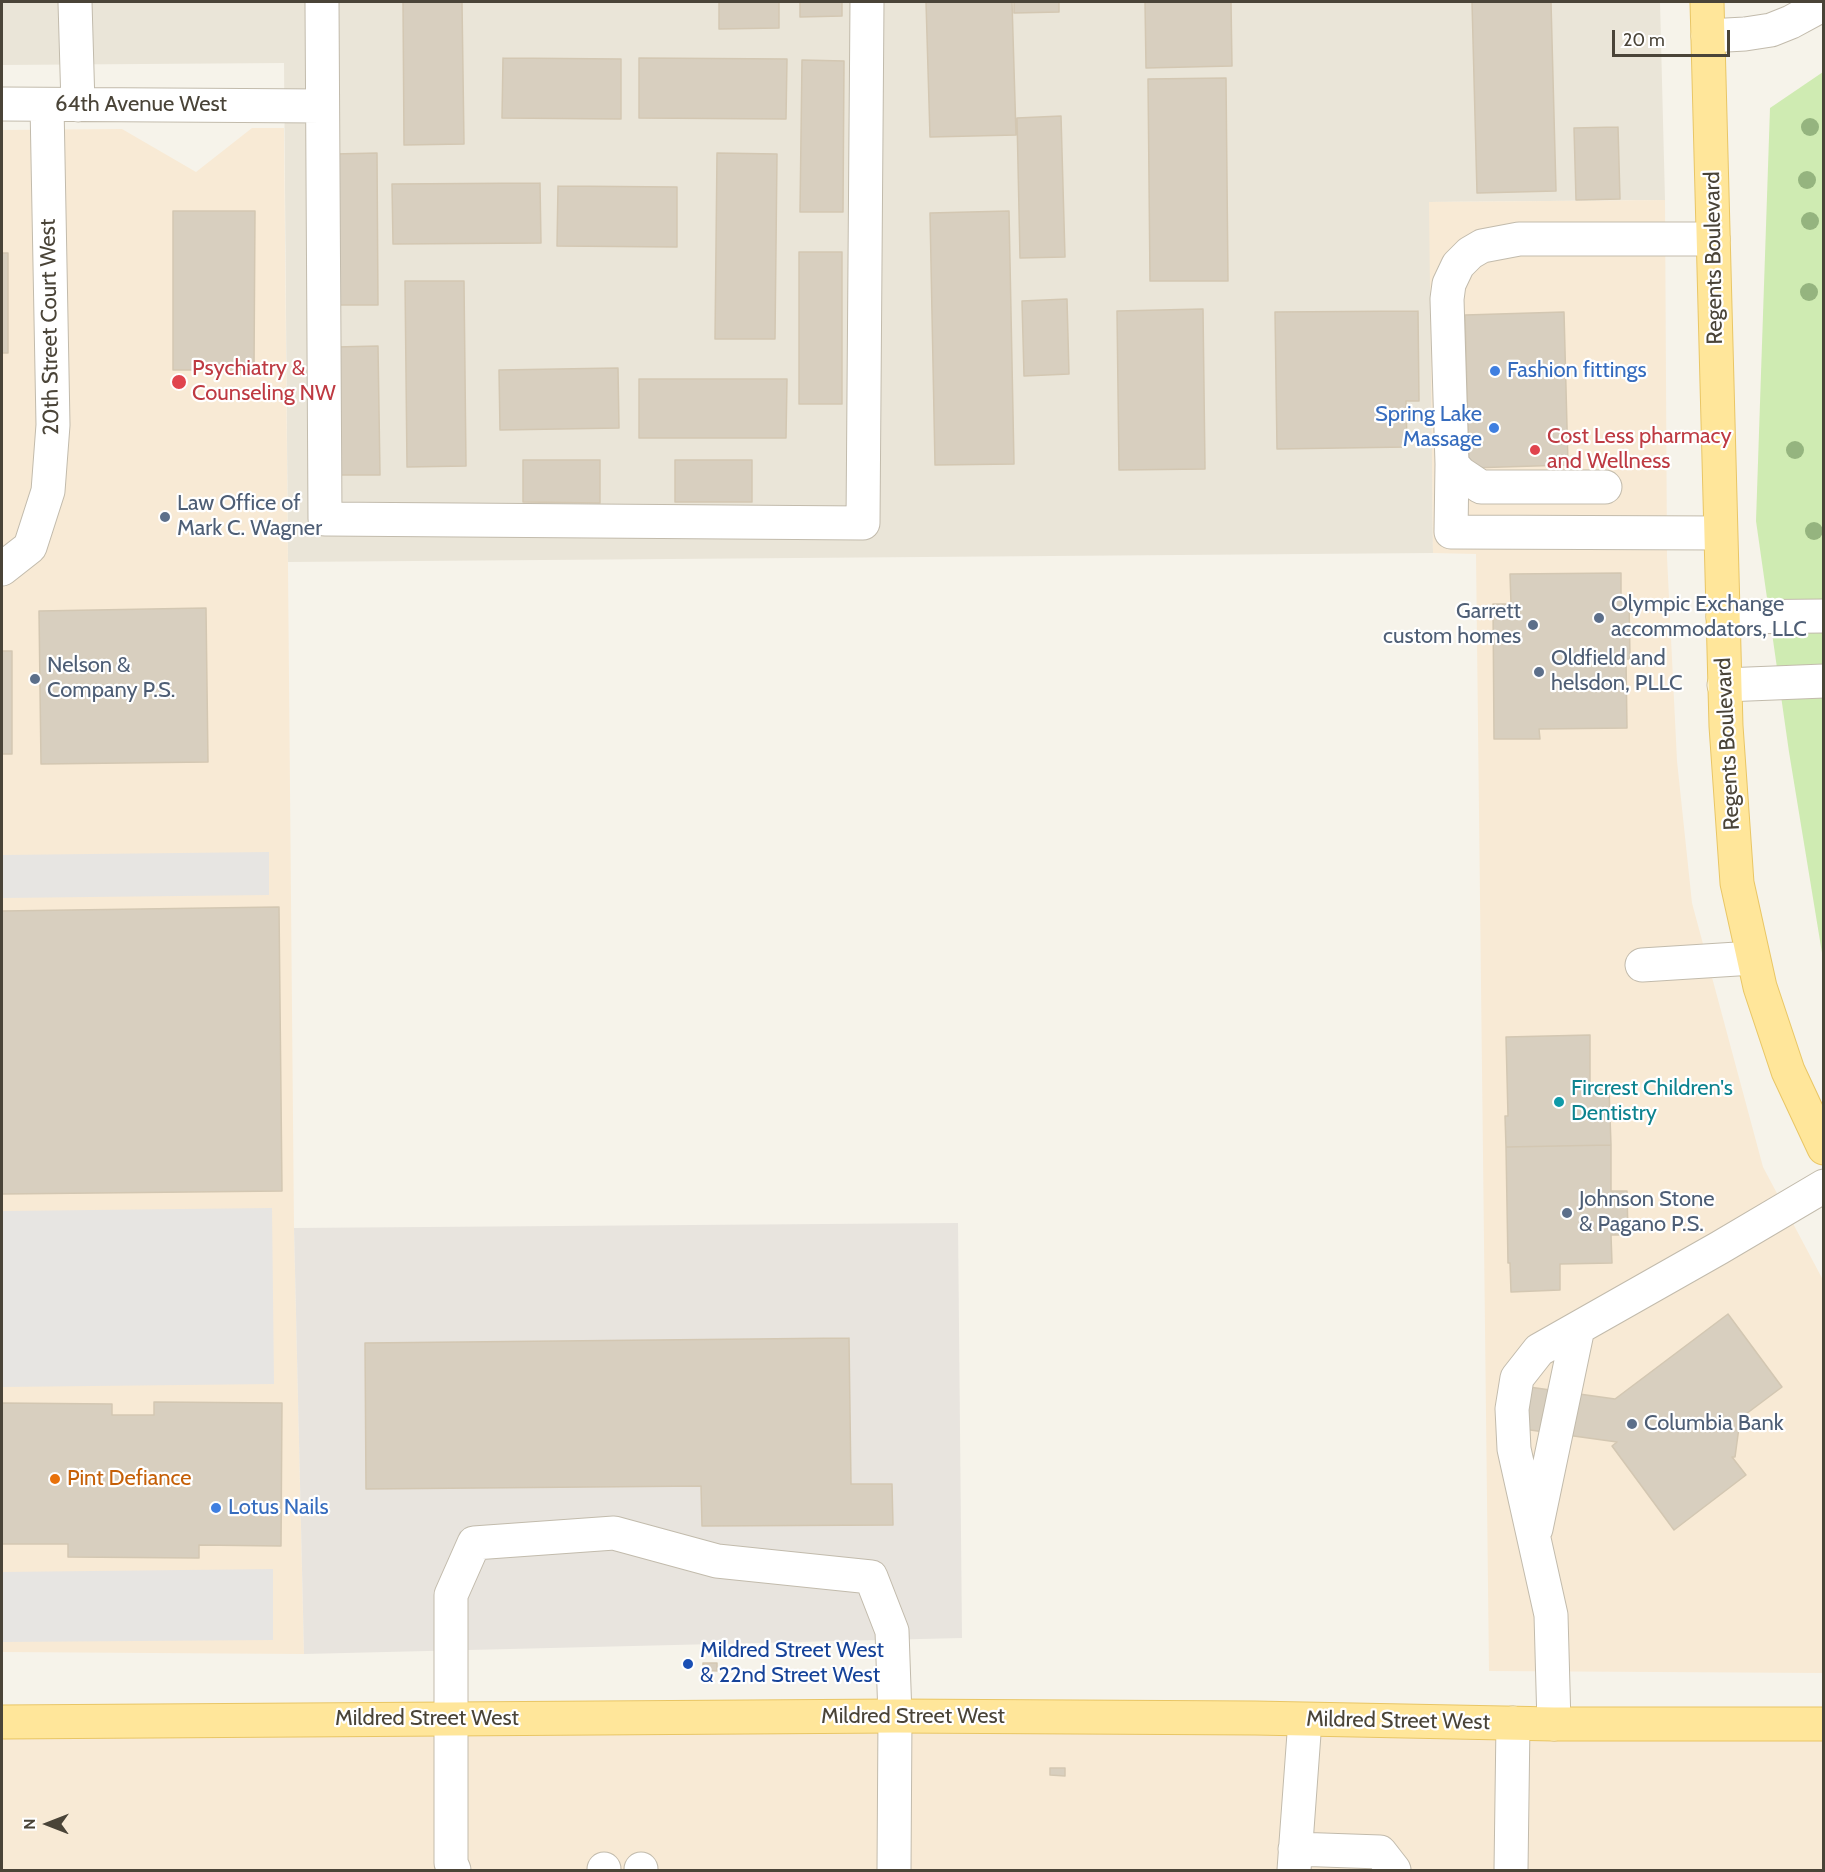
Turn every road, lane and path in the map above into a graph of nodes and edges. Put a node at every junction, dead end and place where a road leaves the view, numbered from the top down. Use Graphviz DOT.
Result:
graph roads {
  1 [pos="75,2"];
  2 [pos="322,2"];
  3 [pos="867,2"];
  4 [pos="1707,2"];
  5 [pos="1824,4"];
  6 [pos="1708,36"];
  7 [pos="2,104"];
  8 [pos="63,105"];
  9 [pos="322,106"];
  10 [pos="1713,239"];
  11 [pos="1452,464"];
  12 [pos="1605,487"];
  13 [pos="1720,533"];
  14 [pos="2,569"];
  15 [pos="1824,616"];
  16 [pos="1723,617"];
  17 [pos="1824,681"];
  18 [pos="1724,685"];
  19 [pos="1753,958"];
  20 [pos="1642,966"];
  21 [pos="1824,1148"];
  22 [pos="1824,1186"];
  23 [pos="1578,1328"];
  24 [pos="1534,1538"];
  25 [pos="895,1716"];
  26 [pos="451,1719"];
  27 [pos="1305,1720"];
  28 [pos="2,1722"];
  29 [pos="1513,1723"];
  30 [pos="1554,1724"];
  31 [pos="1824,1724"];
  32 [pos="1295,1860"];
  33 [pos="454,1870"];
  34 [pos="894,1870"];
  35 [pos="1394,1870"];
  36 [pos="1511,1870"];
  1 -- 8 [label="street, 20th Street Court West"];
  2 -- 9 [label="street"];
  3 -- 9 [label="street"];
  4 -- 6 [label="main road, Regents Boulevard"];
  5 -- 6 [label="street"];
  6 -- 10 [label="main road, Regents Boulevard"];
  7 -- 8 [label="street, 64th Avenue West"];
  8 -- 9 [label="street, 64th Avenue West"];
  8 -- 14 [label="street, 20th Street Court West"];
  10 -- 11 [label="street"];
  10 -- 13 [label="main road, Regents Boulevard"];
  11 -- 12 [label="street"];
  11 -- 13 [label="street"];
  13 -- 16 [label="main road, Regents Boulevard"];
  15 -- 16 [label="street"];
  16 -- 18 [label="main road, Regents Boulevard"];
  17 -- 18 [label="street"];
  18 -- 19 [label="main road, Regents Boulevard"];
  19 -- 20 [label="street"];
  19 -- 21 [label="main road, Regents Boulevard"];
  22 -- 23 [label="street"];
  23 -- 24 [label="street"];
  23 -- 24 [label="street"];
  24 -- 30 [label="street"];
  25 -- 26 [label="main road, Mildred Street West"];
  25 -- 26 [label="street"];
  25 -- 27 [label="main road, Mildred Street West"];
  25 -- 34 [label="street"];
  26 -- 28 [label="main road, Mildred Street West"];
  26 -- 33 [label="street"];
  27 -- 29 [label="main road, Mildred Street West"];
  27 -- 32 [label="street"];
  29 -- 30 [label="main road, Mildred Street West"];
  29 -- 36 [label="street"];
  30 -- 31 [label="main road, Mildred Street West"];
  32 -- 35 [label="street"];
}
